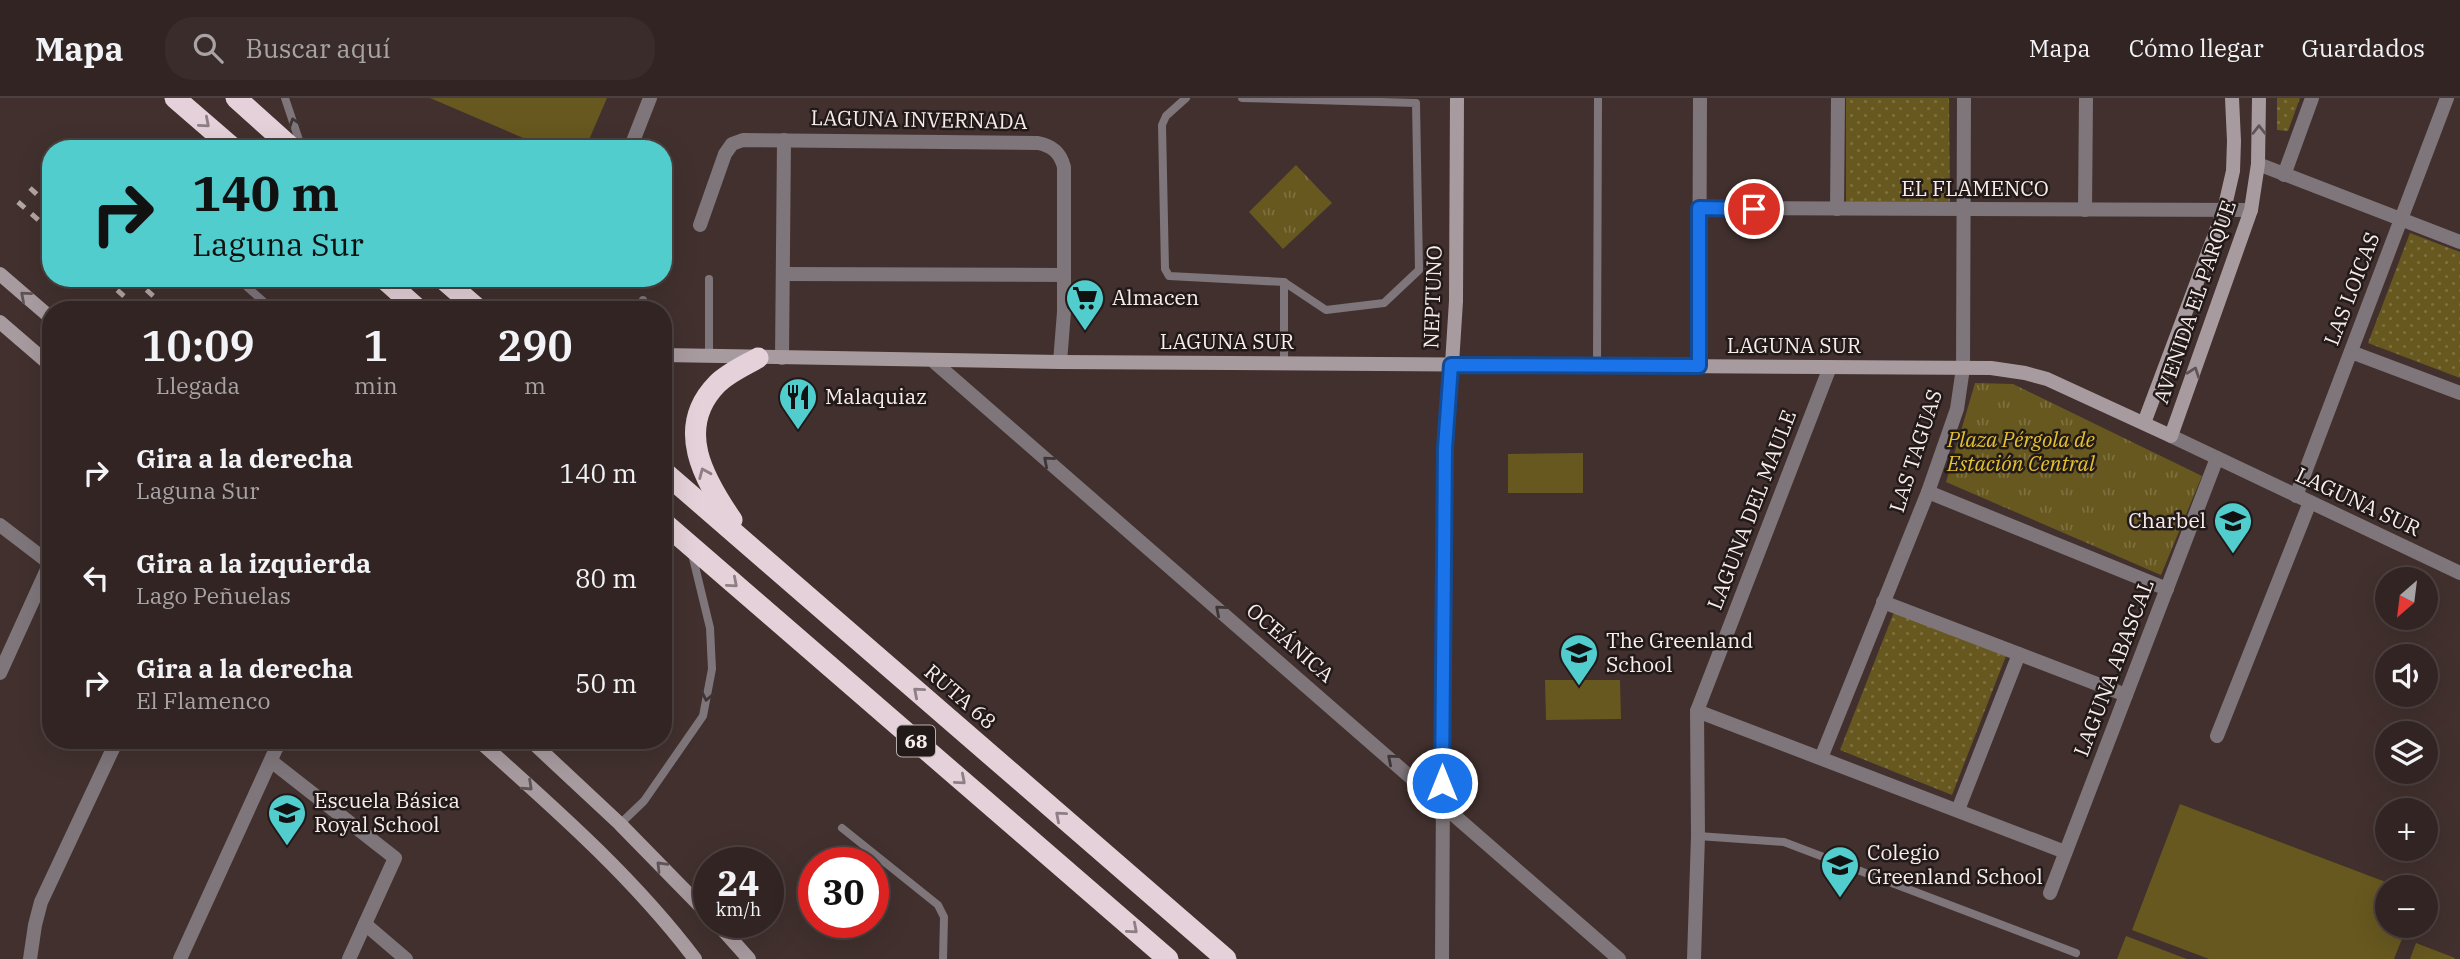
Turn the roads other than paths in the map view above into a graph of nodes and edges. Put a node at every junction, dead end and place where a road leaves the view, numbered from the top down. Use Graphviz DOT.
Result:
graph roads {
  1 [pos="175,98"];
  2 [pos="236,98"];
  3 [pos="285,98"];
  4 [pos="650,98"];
  5 [pos="1186,98"];
  6 [pos="1242,98"];
  7 [pos="1457,98"];
  8 [pos="1598,98"];
  9 [pos="1700,98"];
  10 [pos="1838,98"];
  11 [pos="1964,98"];
  12 [pos="2086,98"];
  13 [pos="2232,98"];
  14 [pos="2259,98"];
  15 [pos="2312,98"];
  16 [pos="2446,100"];
  17 [pos="2460,107"];
  18 [pos="224,140"];
  19 [pos="283,140"];
  20 [pos="299,140"];
  21 [pos="634,140"];
  22 [pos="784,140"];
  23 [pos="2258,164"];
  24 [pos="2284,174"];
  25 [pos="1699,208"];
  26 [pos="1837,209"];
  27 [pos="1963,209"];
  28 [pos="2085,210"];
  29 [pos="2251,210"];
  30 [pos="2224,211"];
  31 [pos="2401,220"];
  32 [pos="700,225"];
  33 [pos="2460,242"];
  34 [pos="0,274"];
  35 [pos="783,274"];
  36 [pos="1064,275"];
  37 [pos="709,279"];
  38 [pos="1284,282"];
  39 [pos="247,287"];
  40 [pos="393,287"];
  41 [pos="452,287"];
  42 [pos="263,301"];
  43 [pos="409,301"];
  44 [pos="469,301"];
  45 [pos="42,310"];
  46 [pos="0,322"];
  47 [pos="2351,352"];
  48 [pos="672,355"];
  49 [pos="709,357"];
  50 [pos="42,358"];
  51 [pos="758,358"];
  52 [pos="782,358"];
  53 [pos="932,360"];
  54 [pos="1060,362"];
  55 [pos="1284,363"];
  56 [pos="1451,365"];
  57 [pos="1597,365"];
  58 [pos="1699,366"];
  59 [pos="1830,367"];
  60 [pos="1963,368"];
  61 [pos="2460,393"];
  62 [pos="2144,423"];
  63 [pos="2171,436"];
  64 [pos="2217,458"];
  65 [pos="672,479"];
  66 [pos="1928,492"];
  67 [pos="2303,499"];
  68 [pos="0,524"];
  69 [pos="672,530"];
  70 [pos="690,546"];
  71 [pos="755,550"];
  72 [pos="42,558"];
  73 [pos="2460,573"];
  74 [pos="42,581"];
  75 [pos="2167,589"];
  76 [pos="1883,602"];
  77 [pos="2019,654"];
  78 [pos="0,673"];
  79 [pos="2126,695"];
  80 [pos="1697,711"];
  81 [pos="2217,736"];
  82 [pos="113,749"];
  83 [pos="276,749"];
  84 [pos="488,749"];
  85 [pos="540,749"];
  86 [pos="1821,758"];
  87 [pos="271,761"];
  88 [pos="1443,804"];
  89 [pos="1958,810"];
  90 [pos="620,824"];
  91 [pos="842,828"];
  92 [pos="1698,836"];
  93 [pos="2065,852"];
  94 [pos="2050,892"];
  95 [pos="693,899"];
  96 [pos="365,924"];
  97 [pos="730,938"];
  98 [pos="2076,953"];
  99 [pos="30,959"];
  100 [pos="180,959"];
  101 [pos="349,959"];
  102 [pos="406,959"];
  103 [pos="695,959"];
  104 [pos="749,959"];
  105 [pos="943,959"];
  106 [pos="1168,959"];
  107 [pos="1226,959"];
  108 [pos="1442,959"];
  109 [pos="1619,959"];
  110 [pos="1694,959"];
  1 -- 18 [label="highway, one-way"];
  2 -- 19 [label="highway"];
  20 -- 3 [label="lane, one-way"];
  4 -- 21 [label="street"];
  5 -- 38 [label="lane"];
  6 -- 38 [label="lane"];
  7 -- 56 [label="street, NEPTUNO"];
  8 -- 57 [label="lane"];
  9 -- 25 [label="street"];
  10 -- 26 [label="street"];
  11 -- 27 [label="street, LAS TAGUAS"];
  12 -- 28 [label="street"];
  13 -- 30 [label="street, AVENIDA EL PARQUE"];
  23 -- 14 [label="street, AVENIDA EL PARQUE, one-way"];
  15 -- 24 [label="street"];
  16 -- 17 [label="street"];
  16 -- 31 [label="street, LAS LOICAS"];
  22 -- 32 [label="street"];
  22 -- 35 [label="street, LAGUNA INVERNADA"];
  22 -- 36 [label="street, LAGUNA INVERNADA"];
  23 -- 24 [label="street"];
  23 -- 29 [label="street, AVENIDA EL PARQUE"];
  24 -- 31 [label="street"];
  25 -- 26 [label="street, EL FLAMENCO"];
  25 -- 58 [label="street"];
  26 -- 27 [label="street, EL FLAMENCO"];
  27 -- 28 [label="street, EL FLAMENCO"];
  27 -- 60 [label="street, LAS TAGUAS"];
  28 -- 30 [label="street, EL FLAMENCO"];
  29 -- 30 [label="street, EL FLAMENCO"];
  63 -- 29 [label="street, AVENIDA EL PARQUE, one-way"];
  30 -- 62 [label="street, AVENIDA EL PARQUE"];
  31 -- 33 [label="street"];
  31 -- 47 [label="street, LAS LOICAS"];
  45 -- 34 [label="street, one-way"];
  35 -- 36 [label="street"];
  35 -- 52 [label="street, LAGUNA INVERNADA"];
  36 -- 54 [label="street, LAGUNA INVERNADA"];
  37 -- 49 [label="lane"];
  38 -- 55 [label="lane"];
  39 -- 42 [label="lane"];
  40 -- 43 [label="highway"];
  41 -- 44 [label="highway"];
  46 -- 50 [label="street"];
  47 -- 61 [label="street"];
  47 -- 67 [label="street, LAS LOICAS"];
  48 -- 49 [label="street, LAGUNA SUR"];
  49 -- 51 [label="street, LAGUNA SUR"];
  51 -- 52 [label="street, LAGUNA SUR"];
  71 -- 51 [label="highway, one-way"];
  52 -- 53 [label="street, LAGUNA SUR"];
  53 -- 54 [label="street, LAGUNA SUR"];
  88 -- 53 [label="street, OCEÁNICA, one-way"];
  54 -- 55 [label="street, LAGUNA SUR"];
  55 -- 56 [label="street, LAGUNA SUR"];
  56 -- 57 [label="street, LAGUNA SUR"];
  56 -- 88 [label="street, NEPTUNO"];
  57 -- 58 [label="street, LAGUNA SUR"];
  58 -- 59 [label="street, LAGUNA SUR"];
  59 -- 60 [label="street, LAGUNA SUR"];
  59 -- 80 [label="street, LAGUNA DEL MAULE"];
  60 -- 62 [label="street, LAGUNA SUR"];
  60 -- 66 [label="street, LAS TAGUAS"];
  62 -- 63 [label="street, LAGUNA SUR"];
  63 -- 64 [label="street, LAGUNA SUR"];
  64 -- 67 [label="street, LAGUNA SUR"];
  64 -- 75 [label="street, LAGUNA ABASCAL"];
  65 -- 71 [label="highway, RUTA 68 / 68"];
  66 -- 75 [label="street"];
  66 -- 76 [label="street, LAS TAGUAS"];
  67 -- 73 [label="street, LAGUNA SUR"];
  67 -- 81 [label="street, LAS LOICAS"];
  68 -- 72 [label="street"];
  69 -- 70 [label="highway, 68"];
  70 -- 90 [label="lane, one-way"];
  70 -- 106 [label="highway, 68, one-way"];
  107 -- 71 [label="highway, RUTA 68 / 68, one-way"];
  74 -- 78 [label="street"];
  75 -- 79 [label="street, LAGUNA ABASCAL"];
  76 -- 77 [label="street"];
  76 -- 86 [label="street, LAS TAGUAS"];
  77 -- 79 [label="street"];
  77 -- 89 [label="street"];
  79 -- 93 [label="street, LAGUNA ABASCAL"];
  80 -- 86 [label="street"];
  80 -- 92 [label="street, LAGUNA DEL MAULE"];
  82 -- 99 [label="street"];
  83 -- 87 [label="street"];
  84 -- 103 [label="street, one-way"];
  85 -- 90 [label="street"];
  86 -- 89 [label="street"];
  87 -- 96 [label="street"];
  87 -- 100 [label="street"];
  88 -- 108 [label="street, NEPTUNO"];
  88 -- 109 [label="street, OCEÁNICA"];
  89 -- 93 [label="street"];
  95 -- 90 [label="street, one-way"];
  91 -- 105 [label="lane"];
  92 -- 98 [label="lane"];
  92 -- 110 [label="street, LAGUNA DEL MAULE"];
  93 -- 94 [label="street, LAGUNA ABASCAL"];
  96 -- 101 [label="street"];
  96 -- 102 [label="street"];
  97 -- 104 [label="street"];
}
